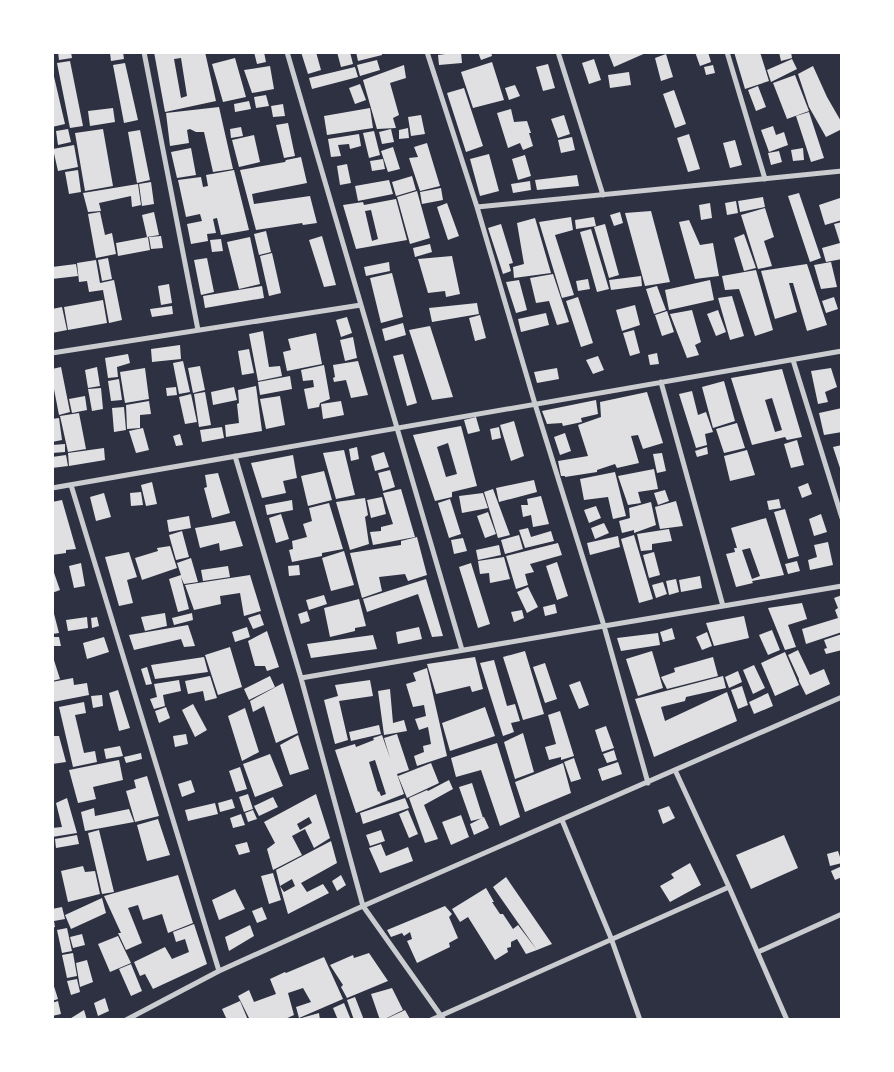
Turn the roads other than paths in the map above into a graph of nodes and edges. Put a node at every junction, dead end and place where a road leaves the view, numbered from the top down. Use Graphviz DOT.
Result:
graph roads {
  1 [pos="144,52"];
  2 [pos="287,52"];
  3 [pos="427,52"];
  4 [pos="558,52"];
  5 [pos="727,52"];
  6 [pos="842,171"];
  7 [pos="766,179"];
  8 [pos="603,195"];
  9 [pos="477,207"];
  10 [pos="361,305"];
  11 [pos="198,330"];
  12 [pos="842,351"];
  13 [pos="52,353"];
  14 [pos="793,360"];
  15 [pos="661,382"];
  16 [pos="534,404"];
  17 [pos="397,429"];
  18 [pos="235,456"];
  19 [pos="71,485"];
  20 [pos="52,488"];
  21 [pos="842,518"];
  22 [pos="842,586"];
  23 [pos="724,606"];
  24 [pos="604,626"];
  25 [pos="462,650"];
  26 [pos="301,678"];
  27 [pos="842,697"];
  28 [pos="675,770"];
  29 [pos="648,783"];
  30 [pos="562,820"];
  31 [pos="729,887"];
  32 [pos="363,906"];
  33 [pos="842,914"];
  34 [pos="611,938"];
  35 [pos="758,952"];
  36 [pos="220,971"];
  37 [pos="442,1017"];
  38 [pos="126,1020"];
  39 [pos="431,1020"];
  40 [pos="640,1020"];
  41 [pos="787,1020"];
  1 -- 11 [label="street"];
  2 -- 10 [label="street"];
  3 -- 9 [label="street"];
  4 -- 8 [label="street"];
  5 -- 7 [label="street"];
  6 -- 7 [label="street"];
  7 -- 8 [label="street"];
  8 -- 9 [label="street"];
  9 -- 16 [label="street"];
  10 -- 11 [label="street"];
  10 -- 17 [label="street"];
  11 -- 13 [label="street"];
  12 -- 14 [label="street"];
  14 -- 15 [label="street"];
  14 -- 21 [label="street"];
  15 -- 16 [label="street"];
  15 -- 23 [label="street"];
  16 -- 17 [label="street"];
  16 -- 24 [label="street"];
  17 -- 18 [label="street"];
  17 -- 25 [label="street"];
  18 -- 19 [label="street"];
  18 -- 26 [label="street"];
  19 -- 20 [label="street"];
  19 -- 36 [label="street"];
  22 -- 23 [label="street"];
  23 -- 24 [label="street"];
  24 -- 25 [label="street"];
  24 -- 29 [label="street"];
  25 -- 26 [label="street"];
  26 -- 32 [label="street"];
  27 -- 28 [label="street"];
  28 -- 29 [label="street"];
  28 -- 31 [label="street"];
  29 -- 30 [label="street"];
  30 -- 32 [label="street"];
  30 -- 34 [label="street"];
  31 -- 34 [label="street"];
  31 -- 35 [label="street"];
  32 -- 36 [label="street"];
  32 -- 37 [label="street"];
  33 -- 35 [label="street"];
  34 -- 37 [label="street"];
  34 -- 40 [label="street"];
  35 -- 41 [label="street"];
  36 -- 38 [label="street"];
  37 -- 39 [label="street"];
}
